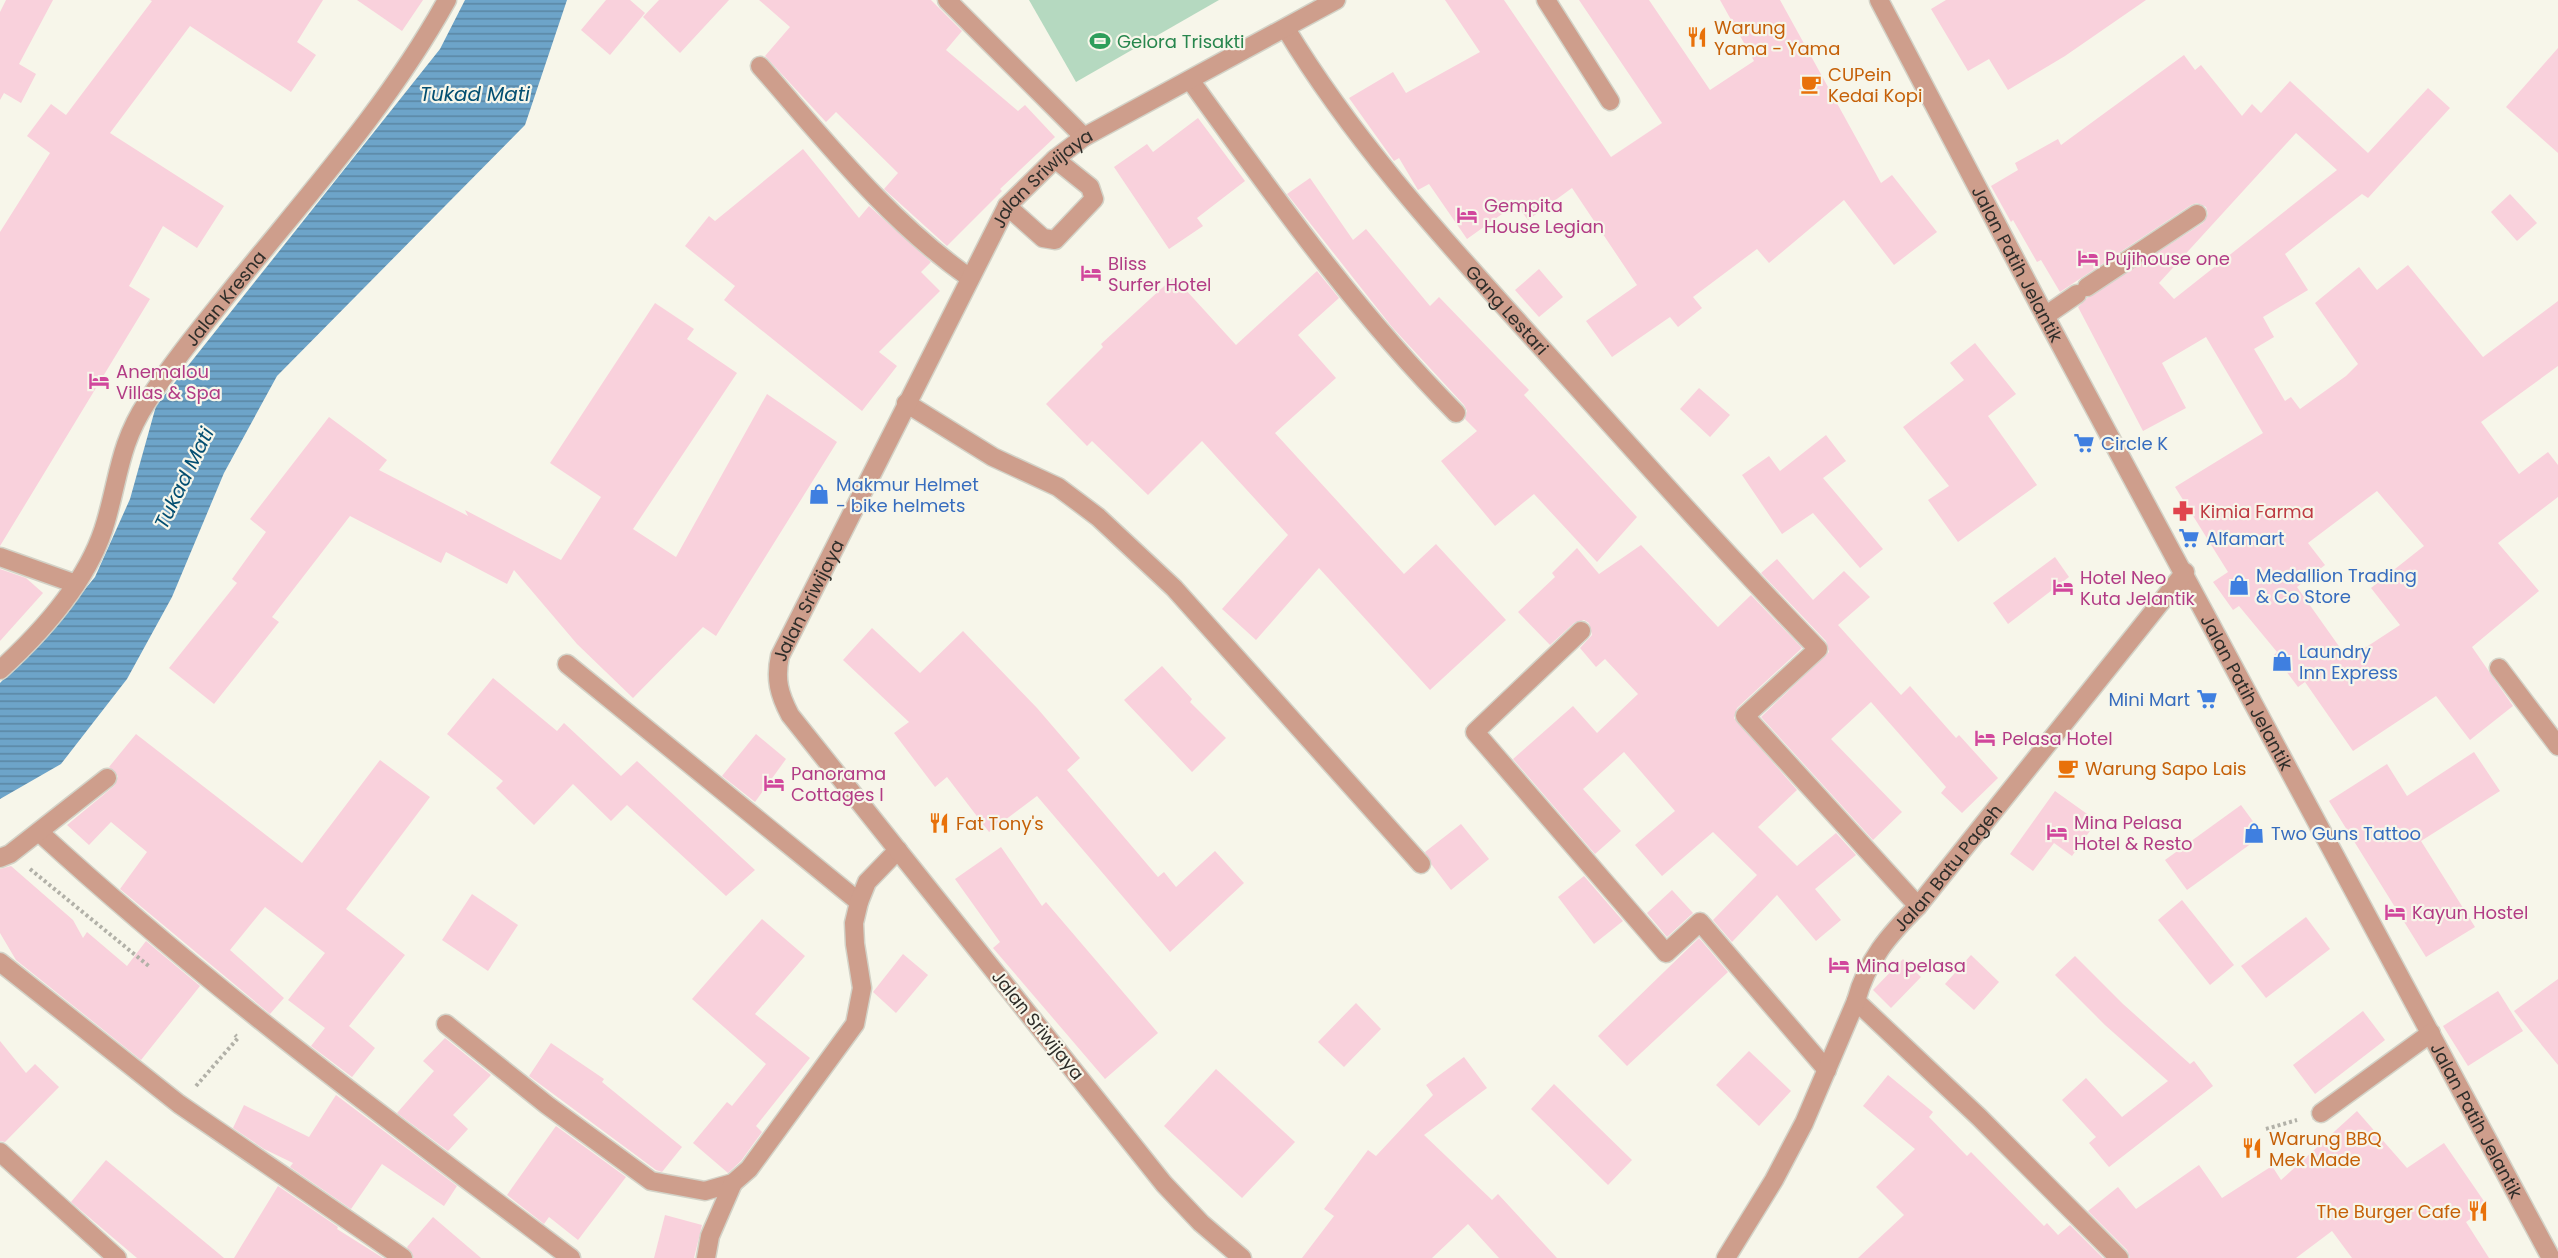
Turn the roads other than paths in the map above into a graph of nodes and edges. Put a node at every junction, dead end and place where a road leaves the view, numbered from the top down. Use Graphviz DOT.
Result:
graph roads {
  1 [pos="447,0"];
  2 [pos="947,0"];
  3 [pos="1336,0"];
  4 [pos="1546,0"];
  5 [pos="1879,0"];
  6 [pos="1286,29"];
  7 [pos="760,66"];
  8 [pos="1190,80"];
  9 [pos="1610,101"];
  10 [pos="1084,137"];
  11 [pos="1055,159"];
  12 [pos="1007,207"];
  13 [pos="2197,214"];
  14 [pos="969,278"];
  15 [pos="2045,316"];
  16 [pos="906,403"];
  17 [pos="1456,413"];
  18 [pos="0,557"];
  19 [pos="2185,573"];
  20 [pos="76,584"];
  21 [pos="1581,631"];
  22 [pos="567,664"];
  23 [pos="2499,668"];
  24 [pos="0,670"];
  25 [pos="2558,746"];
  26 [pos="107,778"];
  27 [pos="39,832"];
  28 [pos="898,850"];
  29 [pos="5,856"];
  30 [pos="1421,864"];
  31 [pos="859,902"];
  32 [pos="1918,906"];
  33 [pos="0,962"];
  34 [pos="1856,1001"];
  35 [pos="446,1024"];
  36 [pos="2431,1033"];
  37 [pos="1827,1070"];
  38 [pos="2321,1113"];
  39 [pos="0,1152"];
  40 [pos="733,1183"];
  41 [pos="117,1258"];
  42 [pos="403,1258"];
  43 [pos="571,1258"];
  44 [pos="706,1258"];
  45 [pos="1242,1258"];
  46 [pos="1726,1258"];
  47 [pos="2119,1258"];
  48 [pos="2551,1258"];
  1 -- 20 [label="street, Jalan Kresna"];
  2 -- 10 [label="street"];
  3 -- 6 [label="street, Jalan Sriwijaya"];
  4 -- 9 [label="street"];
  5 -- 15 [label="street, Jalan Patih Jelantik"];
  6 -- 8 [label="street, Jalan Sriwijaya"];
  6 -- 32 [label="street, Gang Lestari"];
  7 -- 14 [label="street"];
  8 -- 10 [label="street, Jalan Sriwijaya"];
  8 -- 17 [label="street"];
  10 -- 11 [label="street, Jalan Sriwijaya"];
  11 -- 12 [label="street, Jalan Sriwijaya"];
  11 -- 12 [label="street"];
  12 -- 14 [label="street, Jalan Sriwijaya"];
  13 -- 15 [label="street"];
  14 -- 16 [label="street, Jalan Sriwijaya"];
  15 -- 19 [label="street, Jalan Patih Jelantik"];
  16 -- 28 [label="street, Jalan Sriwijaya"];
  16 -- 30 [label="street"];
  18 -- 20 [label="street"];
  19 -- 32 [label="street, Jalan Batu Pageh"];
  19 -- 36 [label="street, Jalan Patih Jelantik"];
  20 -- 24 [label="street, Jalan Kresna"];
  21 -- 37 [label="street"];
  22 -- 31 [label="street"];
  23 -- 25 [label="street"];
  26 -- 27 [label="street"];
  27 -- 29 [label="street"];
  27 -- 43 [label="street"];
  28 -- 31 [label="street"];
  28 -- 45 [label="street, Jalan Sriwijaya"];
  31 -- 40 [label="street"];
  32 -- 34 [label="street, Jalan Batu Pageh"];
  33 -- 42 [label="street"];
  34 -- 37 [label="street, Jalan Batu Pageh"];
  34 -- 47 [label="street"];
  35 -- 40 [label="street"];
  36 -- 38 [label="street"];
  36 -- 48 [label="street, Jalan Patih Jelantik"];
  37 -- 46 [label="street, Jalan Batu Pageh"];
  39 -- 41 [label="street"];
  40 -- 44 [label="street"];
}
